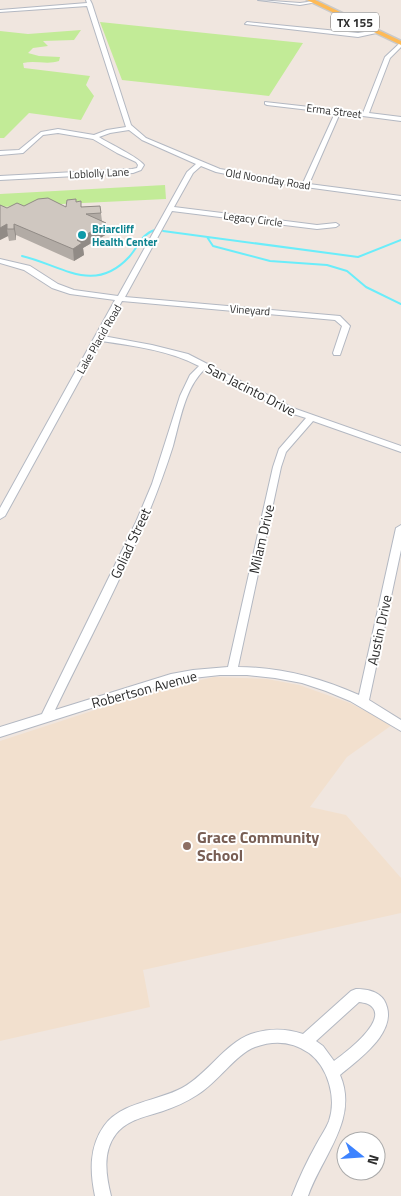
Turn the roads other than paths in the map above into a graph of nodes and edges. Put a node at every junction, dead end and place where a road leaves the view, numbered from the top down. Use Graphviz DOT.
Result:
graph roads {
  1 [pos="260,0"];
  2 [pos="312,1"];
  3 [pos="89,2"];
  4 [pos="0,11"];
  5 [pos="247,23"];
  6 [pos="378,32"];
  7 [pos="401,43"];
  8 [pos="267,103"];
  9 [pos="338,112"];
  10 [pos="365,115"];
  11 [pos="401,119"];
  12 [pos="130,128"];
  13 [pos="95,137"];
  14 [pos="0,153"];
  15 [pos="199,164"];
  16 [pos="0,178"];
  17 [pos="305,185"];
  18 [pos="401,198"];
  19 [pos="171,209"];
  20 [pos="336,225"];
  21 [pos="0,261"];
  22 [pos="122,299"];
  23 [pos="99,338"];
  24 [pos="336,353"];
  25 [pos="205,365"];
  26 [pos="312,418"];
  27 [pos="401,449"];
  28 [pos="0,516"];
  29 [pos="401,528"];
  30 [pos="232,671"];
  31 [pos="363,702"];
  32 [pos="46,717"];
  33 [pos="401,726"];
  34 [pos="0,732"];
  35 [pos="306,1041"];
  36 [pos="332,1072"];
  37 [pos="103,1196"];
  38 [pos="300,1196"];
  1 -- 2 [label="street"];
  2 -- 6 [label="main road, TX 155"];
  3 -- 4 [label="street"];
  3 -- 12 [label="street"];
  5 -- 6 [label="street"];
  6 -- 7 [label="main road, TX 155"];
  7 -- 10 [label="street"];
  8 -- 9 [label="street, Erma Street"];
  9 -- 10 [label="street, Erma Street"];
  9 -- 17 [label="street"];
  10 -- 11 [label="street, Erma Street"];
  12 -- 13 [label="street, Loblolly Lane"];
  12 -- 15 [label="street, Old Noonday Road"];
  13 -- 14 [label="street, Loblolly Lane"];
  13 -- 16 [label="street, Loblolly Lane"];
  15 -- 17 [label="street, Old Noonday Road"];
  15 -- 19 [label="street, Lake Placid Road"];
  17 -- 18 [label="street, Old Noonday Road"];
  19 -- 20 [label="street, Legacy Circle"];
  19 -- 22 [label="street, Lake Placid Road"];
  21 -- 22 [label="street"];
  22 -- 23 [label="street, Lake Placid Road"];
  22 -- 24 [label="street, Vineyard"];
  23 -- 25 [label="street, San Jacinto Drive"];
  23 -- 28 [label="street, Lake Placid Road"];
  25 -- 26 [label="street, San Jacinto Drive"];
  25 -- 32 [label="street, Goliad Street"];
  26 -- 27 [label="street, San Jacinto Drive"];
  26 -- 30 [label="street, Milam Drive"];
  29 -- 31 [label="street, Austin Drive"];
  30 -- 31 [label="street, Robertson Avenue"];
  30 -- 32 [label="street, Robertson Avenue"];
  31 -- 33 [label="street, Robertson Avenue"];
  32 -- 34 [label="street, Robertson Avenue"];
  35 -- 36 [label="street"];
  35 -- 36 [label="street"];
  35 -- 37 [label="street"];
  36 -- 38 [label="street"];
}
